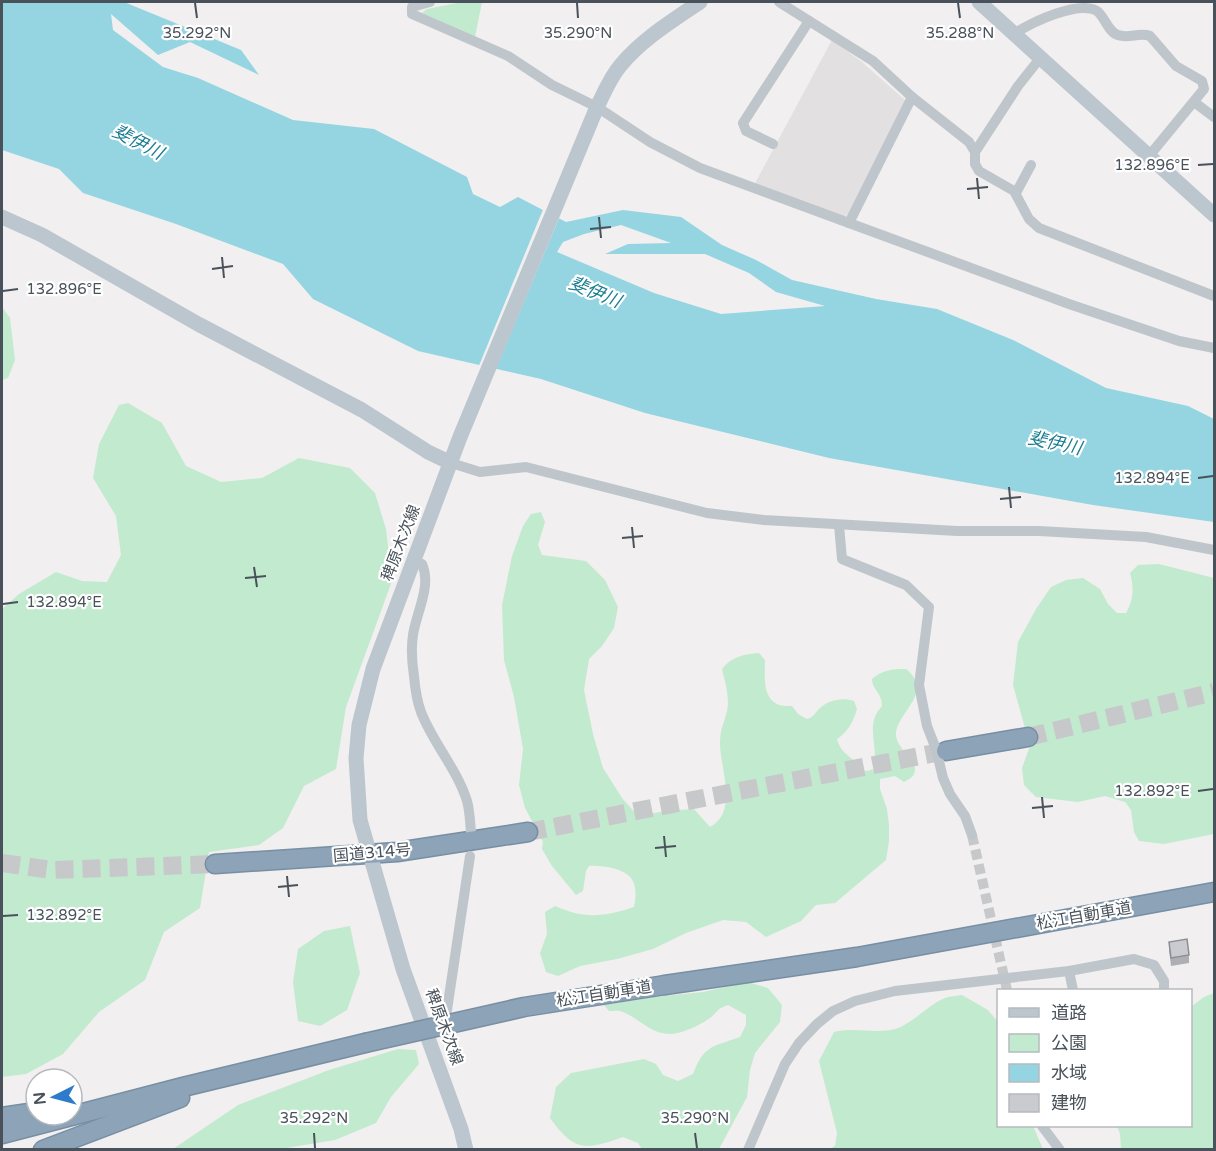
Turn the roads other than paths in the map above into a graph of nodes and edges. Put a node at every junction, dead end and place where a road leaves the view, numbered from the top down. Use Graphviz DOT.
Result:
graph roads {
  1 [pos="430,2"];
  2 [pos="700,2"];
  3 [pos="779,2"];
  4 [pos="980,2"];
  5 [pos="1063,5"];
  6 [pos="809,21"];
  7 [pos="1015,33"];
  8 [pos="1041,57"];
  9 [pos="912,97"];
  10 [pos="1194,102"];
  11 [pos="596,109"];
  12 [pos="1215,117"];
  13 [pos="773,144"];
  14 [pos="975,152"];
  15 [pos="1149,156"];
  16 [pos="1031,165"];
  17 [pos="1016,193"];
  18 [pos="1215,215"];
  19 [pos="2,217"];
  20 [pos="849,223"];
  21 [pos="1215,296"];
  22 [pos="1215,348"];
  23 [pos="451,463"];
  24 [pos="839,525"];
  25 [pos="1215,550"];
  26 [pos="414,560"];
  27 [pos="1028,737"];
  28 [pos="946,751"];
  29 [pos="528,832"];
  30 [pos="471,833"];
  31 [pos="972,835"];
  32 [pos="369,855"];
  33 [pos="470,856"];
  34 [pos="215,864"];
  35 [pos="1215,892"];
  36 [pos="1069,971"];
  37 [pos="1073,989"];
  38 [pos="1164,989"];
  39 [pos="428,1035"];
  40 [pos="252,1071"];
  41 [pos="183,1087"];
  42 [pos="84,1104"];
  43 [pos="24,1114"];
  44 [pos="2,1117"];
  45 [pos="1044,1127"];
  46 [pos="2,1134"];
  47 [pos="43,1149"];
  48 [pos="466,1149"];
  49 [pos="748,1149"];
  50 [pos="1060,1149"];
  1 -- 11 [label="street"];
  2 -- 11 [label="main road, 稗原木次線"];
  3 -- 6 [label="street"];
  4 -- 7 [label="main road"];
  5 -- 7 [label="street"];
  5 -- 10 [label="street"];
  6 -- 9 [label="street"];
  6 -- 13 [label="street"];
  7 -- 8 [label="main road"];
  8 -- 14 [label="street"];
  8 -- 15 [label="main road"];
  9 -- 14 [label="street"];
  9 -- 20 [label="street"];
  10 -- 12 [label="street"];
  10 -- 15 [label="street"];
  11 -- 20 [label="street"];
  11 -- 23 [label="main road, 稗原木次線"];
  14 -- 17 [label="street"];
  15 -- 18 [label="main road"];
  16 -- 17 [label="street"];
  17 -- 21 [label="street"];
  19 -- 23 [label="main road"];
  20 -- 22 [label="street"];
  23 -- 24 [label="street"];
  23 -- 26 [label="main road, 稗原木次線"];
  24 -- 25 [label="street"];
  24 -- 31 [label="street"];
  26 -- 30 [label="street"];
  26 -- 32 [label="main road, 稗原木次線"];
  27 -- 28 [label="highway"];
  29 -- 32 [label="highway, 国道314号"];
  32 -- 34 [label="highway, 国道314号"];
  32 -- 39 [label="main road, 稗原木次線"];
  33 -- 39 [label="street"];
  35 -- 40 [label="highway, 松江自動車道, bridge"];
  36 -- 37 [label="street"];
  36 -- 38 [label="street"];
  36 -- 49 [label="street"];
  39 -- 48 [label="main road, 稗原木次線"];
  40 -- 41 [label="highway, 松江自動車道"];
  40 -- 47 [label="highway"];
  41 -- 42 [label="highway"];
  41 -- 46 [label="highway, 松江自動車道"];
  43 -- 44 [label="highway"];
  45 -- 50 [label="street"];
}
